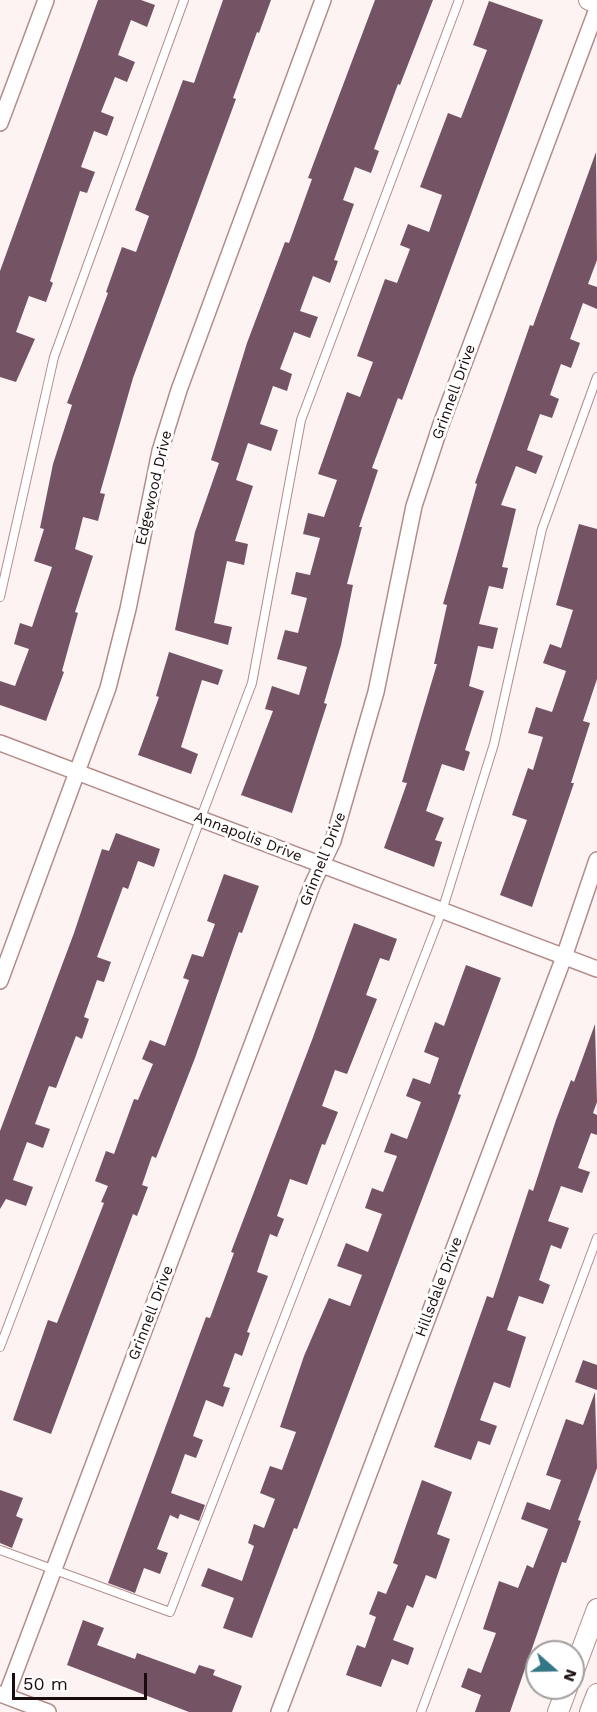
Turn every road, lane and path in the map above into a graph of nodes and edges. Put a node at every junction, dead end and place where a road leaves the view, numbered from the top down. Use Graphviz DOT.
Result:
graph roads {
  1 [pos="46,0"];
  2 [pos="184,0"];
  3 [pos="323,0"];
  4 [pos="459,0"];
  5 [pos="589,0"];
  6 [pos="597,3"];
  7 [pos="597,9"];
  8 [pos="0,123"];
  9 [pos="597,377"];
  10 [pos="0,597"];
  11 [pos="0,743"];
  12 [pos="79,772"];
  13 [pos="199,818"];
  14 [pos="597,860"];
  15 [pos="322,864"];
  16 [pos="442,910"];
  17 [pos="564,957"];
  18 [pos="597,969"];
  19 [pos="0,981"];
  20 [pos="597,1238"];
  21 [pos="0,1347"];
  22 [pos="0,1550"];
  23 [pos="54,1570"];
  24 [pos="597,1609"];
  25 [pos="585,1641"];
  26 [pos="597,1694"];
  27 [pos="3,1695"];
  28 [pos="48,1712"];
  29 [pos="279,1712"];
  30 [pos="421,1712"];
  31 [pos="590,1712"];
  1 -- 8 [label="street"];
  2 -- 10 [label="lane"];
  3 -- 12 [label="street, Edgewood Drive"];
  4 -- 13 [label="lane"];
  5 -- 6 [label="street"];
  7 -- 15 [label="street, Grinnell Drive"];
  9 -- 16 [label="lane"];
  11 -- 12 [label="street, Annapolis Drive"];
  12 -- 13 [label="street, Annapolis Drive"];
  12 -- 19 [label="street, Edgewood Drive"];
  13 -- 15 [label="street, Annapolis Drive"];
  13 -- 21 [label="lane"];
  14 -- 17 [label="street, Hillsdale Drive"];
  15 -- 16 [label="street, Annapolis Drive"];
  15 -- 23 [label="street, Grinnell Drive"];
  16 -- 17 [label="street, Annapolis Drive"];
  16 -- 23 [label="lane"];
  17 -- 18 [label="street, Annapolis Drive"];
  17 -- 29 [label="street, Hillsdale Drive"];
  20 -- 30 [label="lane"];
  22 -- 23 [label="lane"];
  23 -- 27 [label="street, Grinnell Drive"];
  24 -- 25 [label="street"];
  26 -- 31 [label="street"];
  27 -- 28 [label="street"];
}
